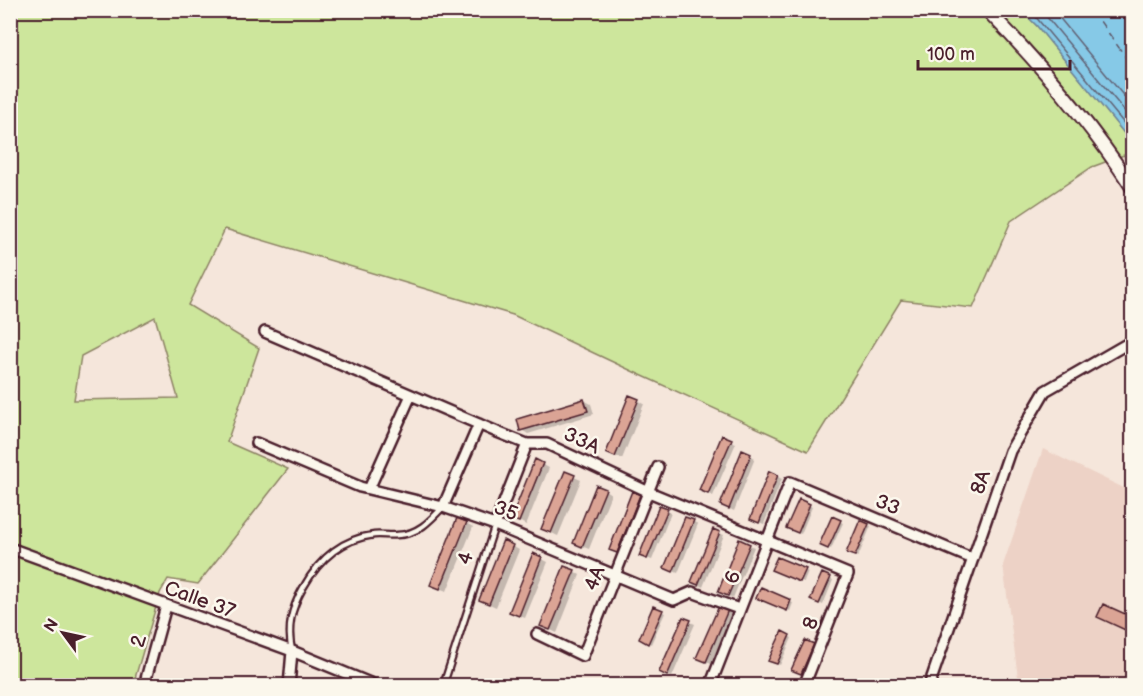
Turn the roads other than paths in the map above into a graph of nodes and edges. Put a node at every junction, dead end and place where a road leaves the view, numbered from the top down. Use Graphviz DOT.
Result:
graph roads {
  1 [pos="987,10"];
  2 [pos="1132,187"];
  3 [pos="265,332"];
  4 [pos="1132,341"];
  5 [pos="411,395"];
  6 [pos="478,424"];
  7 [pos="256,443"];
  8 [pos="527,444"];
  9 [pos="658,467"];
  10 [pos="790,482"];
  11 [pos="369,489"];
  12 [pos="649,492"];
  13 [pos="443,507"];
  14 [pos="495,525"];
  15 [pos="766,541"];
  16 [pos="10,548"];
  17 [pos="972,559"];
  18 [pos="848,574"];
  19 [pos="615,575"];
  20 [pos="166,606"];
  21 [pos="739,609"];
  22 [pos="537,634"];
  23 [pos="291,651"];
  24 [pos="144,686"];
  25 [pos="289,686"];
  26 [pos="377,686"];
  27 [pos="443,686"];
  28 [pos="710,686"];
  29 [pos="804,686"];
  30 [pos="929,686"];
  1 -- 2 [label="street"];
  3 -- 5 [label="street, 33A"];
  4 -- 17 [label="street, 8A"];
  5 -- 6 [label="street, 33A"];
  5 -- 11 [label="street"];
  6 -- 8 [label="street, 33A"];
  6 -- 13 [label="street"];
  7 -- 11 [label="street, 35"];
  8 -- 12 [label="street, 33A"];
  8 -- 14 [label="street, 4"];
  9 -- 12 [label="street, 4A"];
  10 -- 15 [label="street, 6"];
  10 -- 17 [label="street, 33"];
  11 -- 13 [label="street, 35"];
  12 -- 15 [label="street, 33A"];
  12 -- 19 [label="street, 4A"];
  13 -- 14 [label="street, 35"];
  13 -- 23 [label="lane"];
  14 -- 19 [label="street, 35"];
  14 -- 27 [label="lane, 4"];
  15 -- 18 [label="street, 33A"];
  15 -- 21 [label="street, 6"];
  16 -- 20 [label="street, Calle 37"];
  17 -- 30 [label="street, 8A"];
  18 -- 29 [label="street, 8"];
  19 -- 21 [label="street, 35"];
  19 -- 22 [label="street, 4A"];
  20 -- 23 [label="street, Calle 37"];
  20 -- 24 [label="street, 2"];
  21 -- 28 [label="street, 6"];
  23 -- 25 [label="street"];
  23 -- 26 [label="street, Calle 37"];
}
